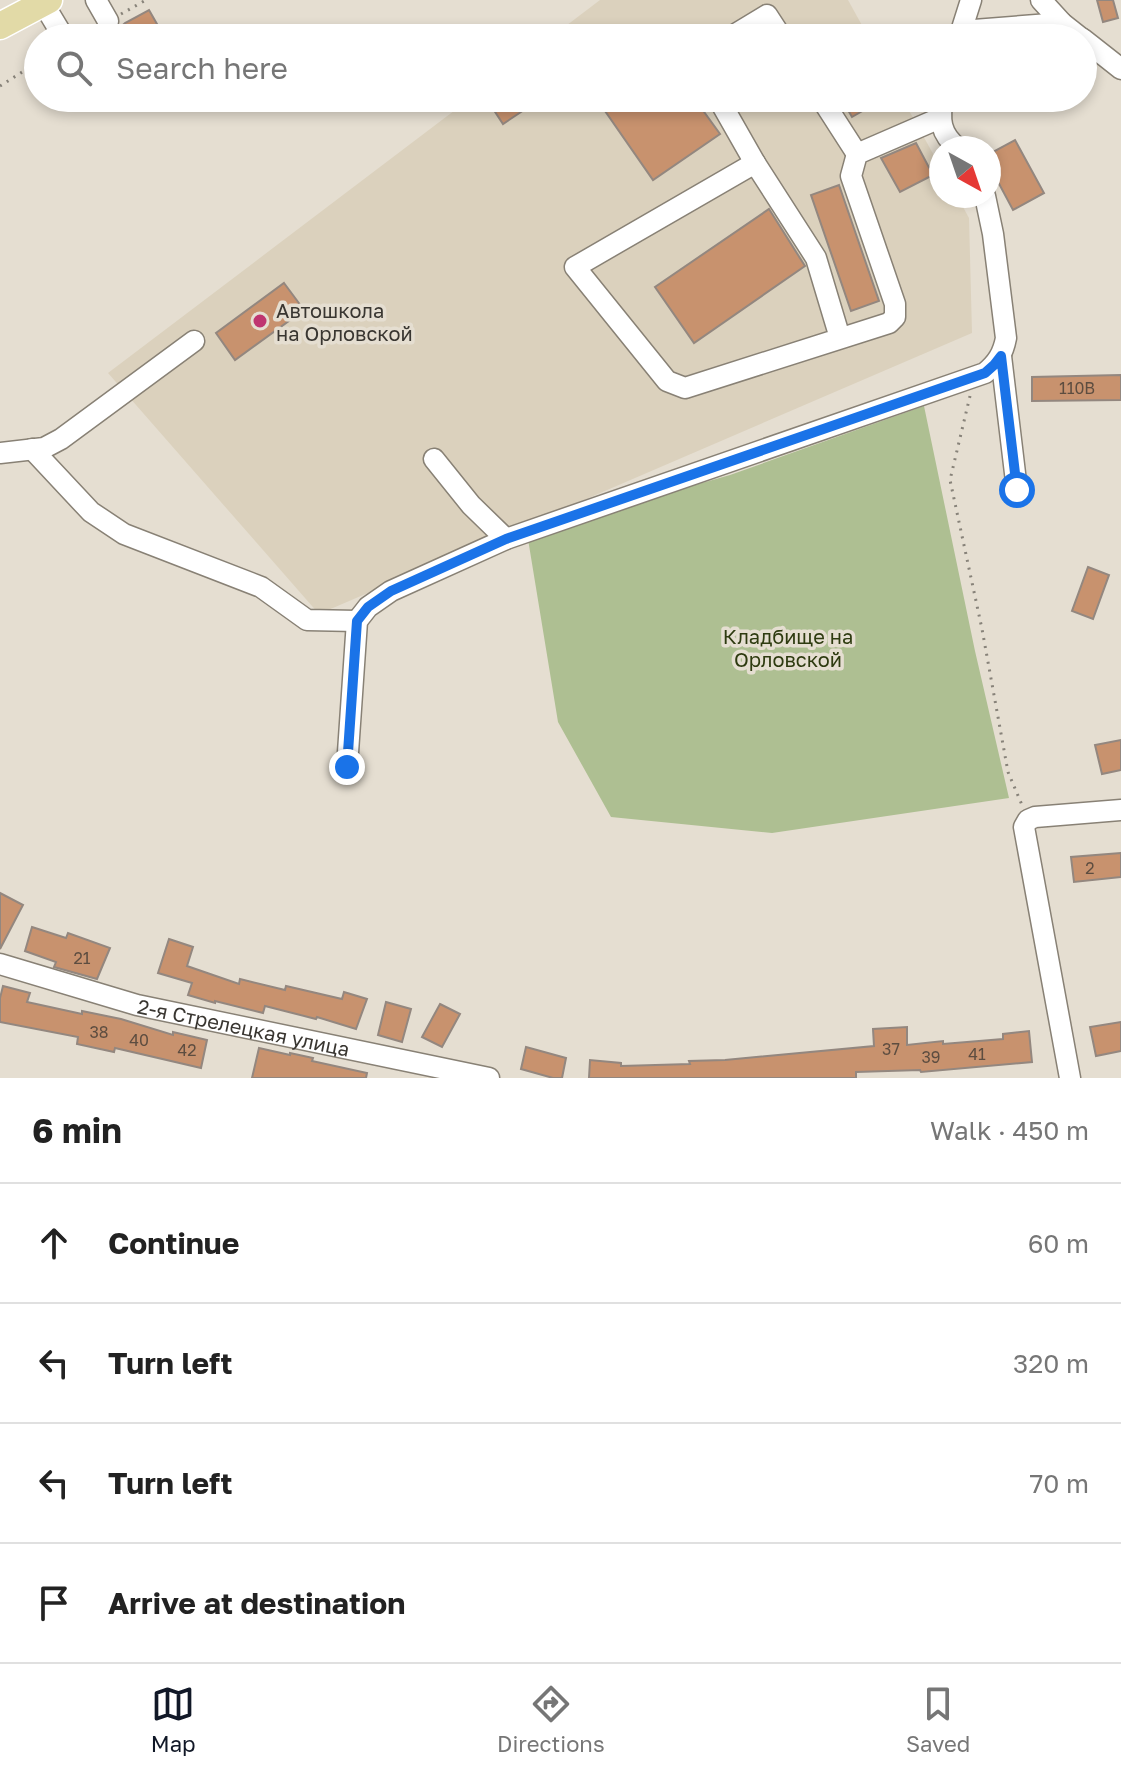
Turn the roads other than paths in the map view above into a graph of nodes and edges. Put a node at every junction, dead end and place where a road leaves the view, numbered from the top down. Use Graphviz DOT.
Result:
graph roads {
  1 [pos="96,0"];
  2 [pos="971,0"];
  3 [pos="1041,0"];
  4 [pos="41,2"];
  5 [pos="108,21"];
  6 [pos="1,22"];
  7 [pos="1062,23"];
  8 [pos="55,24"];
  9 [pos="752,24"];
  10 [pos="773,24"];
  11 [pos="963,24"];
  12 [pos="1053,24"];
  13 [pos="1097,51"];
  14 [pos="1121,69"];
  15 [pos="726,112"];
  16 [pos="830,112"];
  17 [pos="934,112"];
  18 [pos="942,112"];
  19 [pos="946,136"];
  20 [pos="857,154"];
  21 [pos="755,163"];
  22 [pos="988,208"];
  23 [pos="840,338"];
  24 [pos="194,341"];
  25 [pos="1001,356"];
  26 [pos="32,449"];
  27 [pos="0,453"];
  28 [pos="434,459"];
  29 [pos="1017,490"];
  30 [pos="506,539"];
  31 [pos="357,621"];
  32 [pos="347,767"];
  33 [pos="1121,810"];
  34 [pos="0,964"];
  35 [pos="489,1078"];
  36 [pos="1070,1078"];
  1 -- 5 [label="street"];
  2 -- 11 [label="street"];
  3 -- 7 [label="street"];
  4 -- 6 [label="main road"];
  4 -- 8 [label="street"];
  7 -- 12 [label="street"];
  9 -- 10 [label="street"];
  13 -- 14 [label="street"];
  15 -- 21 [label="street"];
  16 -- 20 [label="street"];
  17 -- 20 [label="street"];
  18 -- 19 [label="street"];
  20 -- 23 [label="street"];
  21 -- 23 [label="street"];
  21 -- 23 [label="street"];
  22 -- 25 [label="street"];
  24 -- 26 [label="street"];
  25 -- 29 [label="street"];
  25 -- 30 [label="street"];
  26 -- 27 [label="street"];
  26 -- 31 [label="street"];
  28 -- 30 [label="street"];
  30 -- 31 [label="street"];
  31 -- 32 [label="street"];
  33 -- 36 [label="street"];
  34 -- 35 [label="street, 2-я Стрелецкая улица"];
}
